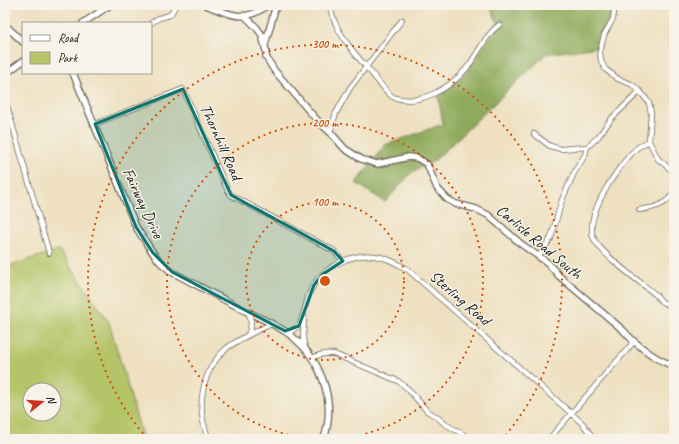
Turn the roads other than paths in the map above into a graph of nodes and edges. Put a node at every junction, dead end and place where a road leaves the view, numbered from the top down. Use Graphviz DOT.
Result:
graph roads {
  1 [pos="176,5"];
  2 [pos="206,5"];
  3 [pos="267,5"];
  4 [pos="276,5"];
  5 [pos="330,5"];
  6 [pos="615,5"];
  7 [pos="106,6"];
  8 [pos="245,16"];
  9 [pos="402,20"];
  10 [pos="84,22"];
  11 [pos="152,22"];
  12 [pos="5,25"];
  13 [pos="499,25"];
  14 [pos="22,41"];
  15 [pos="265,47"];
  16 [pos="22,62"];
  17 [pos="366,67"];
  18 [pos="5,74"];
  19 [pos="73,74"];
  20 [pos="640,91"];
  21 [pos="5,99"];
  22 [pos="95,124"];
  23 [pos="330,132"];
  24 [pos="534,134"];
  25 [pos="650,141"];
  26 [pos="587,147"];
  27 [pos="674,172"];
  28 [pos="674,192"];
  29 [pos="639,210"];
  30 [pos="49,253"];
  31 [pos="539,256"];
  32 [pos="342,261"];
  33 [pos="674,307"];
  34 [pos="304,311"];
  35 [pos="248,312"];
  36 [pos="271,324"];
  37 [pos="285,331"];
  38 [pos="248,335"];
  39 [pos="631,339"];
  40 [pos="305,348"];
  41 [pos="312,358"];
  42 [pos="674,366"];
  43 [pos="572,414"];
  44 [pos="209,439"];
  45 [pos="324,439"];
  46 [pos="472,439"];
  47 [pos="549,439"];
  48 [pos="594,439"];
  1 -- 11 [label="street"];
  2 -- 8 [label="street"];
  3 -- 8 [label="street"];
  4 -- 15 [label="street"];
  5 -- 17 [label="street"];
  6 -- 20 [label="street"];
  7 -- 10 [label="street"];
  8 -- 15 [label="street, Carlisle Road South"];
  9 -- 17 [label="street"];
  12 -- 14 [label="street"];
  13 -- 17 [label="street"];
  15 -- 23 [label="street, Carlisle Road South"];
  16 -- 18 [label="street"];
  17 -- 23 [label="street"];
  19 -- 22 [label="street, Fairway Drive"];
  20 -- 25 [label="street"];
  20 -- 26 [label="street"];
  21 -- 30 [label="street"];
  22 -- 32 [label="street, Thornhill Road"];
  22 -- 35 [label="street, Fairway Drive"];
  23 -- 31 [label="street, Carlisle Road South"];
  24 -- 26 [label="street"];
  25 -- 27 [label="street"];
  25 -- 33 [label="street"];
  26 -- 31 [label="street"];
  28 -- 29 [label="street"];
  31 -- 39 [label="street, Carlisle Road South"];
  32 -- 34 [label="street, Sterling Road"];
  32 -- 43 [label="street, Sterling Road"];
  34 -- 37 [label="street, Sterling Road"];
  34 -- 40 [label="street, Sterling Road"];
  35 -- 36 [label="street, Fairway Drive"];
  35 -- 38 [label="street"];
  36 -- 37 [label="street, Fairway Drive"];
  36 -- 38 [label="street"];
  37 -- 40 [label="street, Fairway Drive"];
  38 -- 44 [label="street"];
  39 -- 42 [label="street, Carlisle Road South"];
  39 -- 43 [label="street"];
  40 -- 41 [label="street, Fairway Drive"];
  41 -- 45 [label="street, Fairway Drive"];
  41 -- 46 [label="street"];
  43 -- 47 [label="street"];
  43 -- 48 [label="street, Sterling Road"];
}
